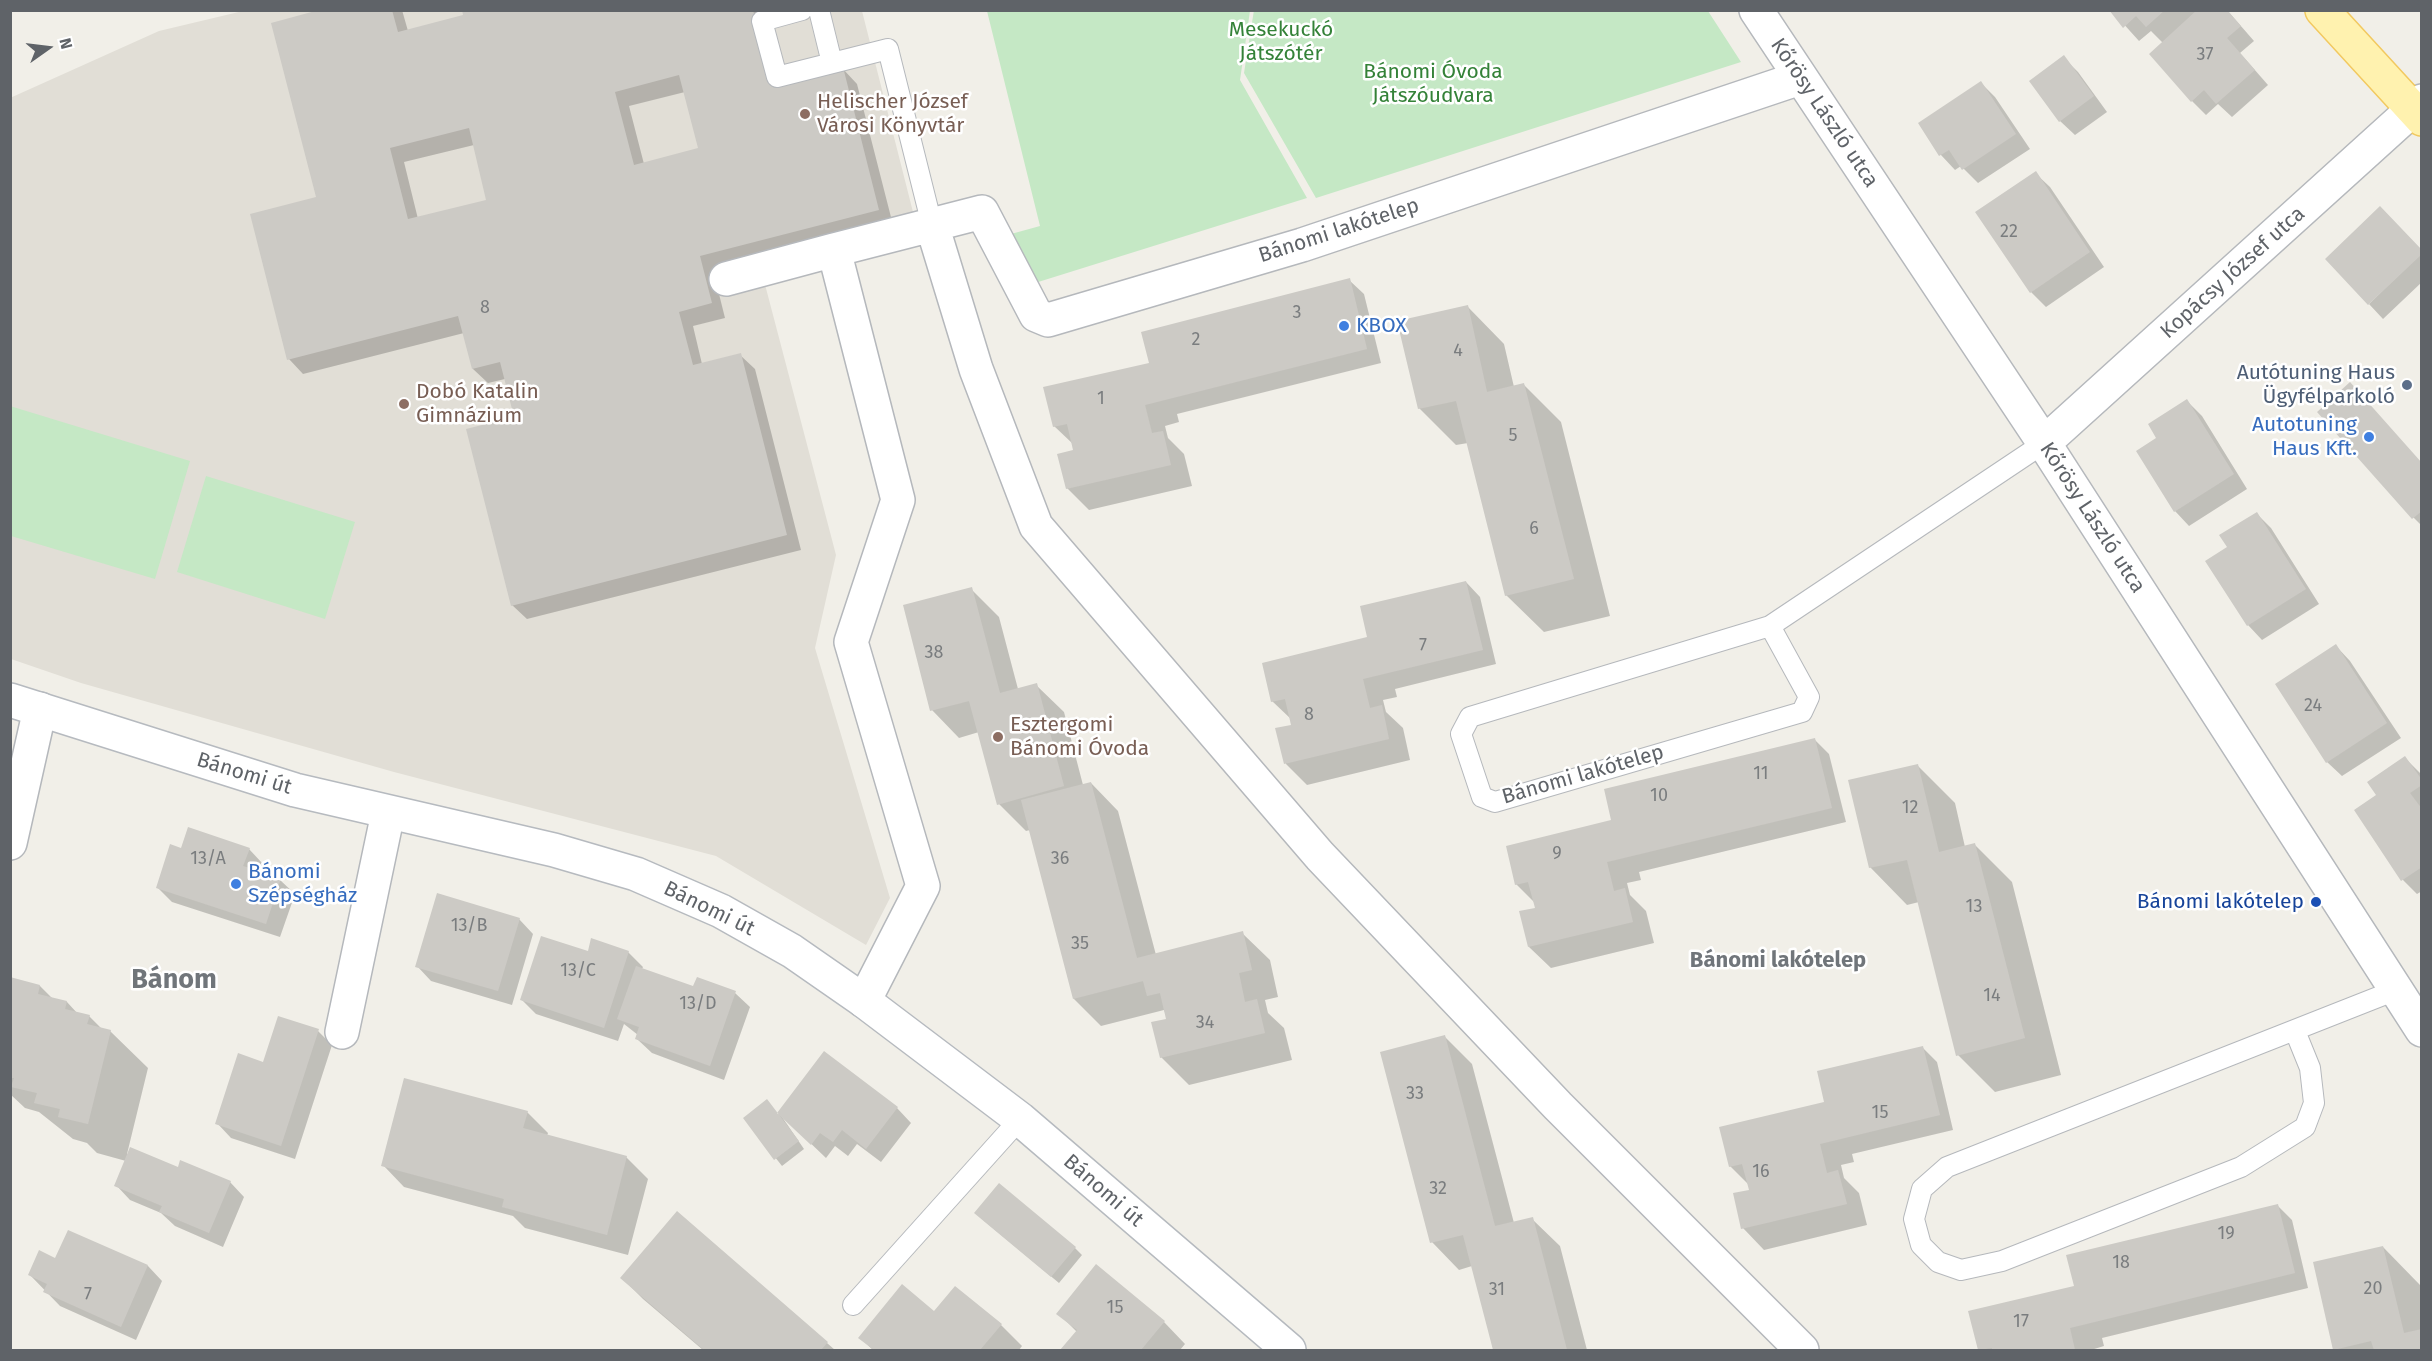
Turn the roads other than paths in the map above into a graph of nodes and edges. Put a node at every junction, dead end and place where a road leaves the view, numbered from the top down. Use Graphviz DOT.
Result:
graph roads {
  1 [pos="802,10"];
  2 [pos="819,10"];
  3 [pos="1756,10"];
  4 [pos="2322,10"];
  5 [pos="832,63"];
  6 [pos="1800,78"];
  7 [pos="2419,110"];
  8 [pos="932,225"];
  9 [pos="834,250"];
  10 [pos="726,279"];
  11 [pos="2044,443"];
  12 [pos="1770,626"];
  13 [pos="25,704"];
  14 [pos="388,813"];
  15 [pos="10,843"];
  16 [pos="2396,990"];
  17 [pos="864,1001"];
  18 [pos="2421,1030"];
  19 [pos="2295,1031"];
  20 [pos="342,1032"];
  21 [pos="1020,1119"];
  22 [pos="853,1305"];
  23 [pos="1289,1350"];
  24 [pos="1802,1350"];
  1 -- 5 [label="lane"];
  2 -- 5 [label="lane"];
  3 -- 6 [label="street, Kőrösy László utca"];
  4 -- 7 [label="main road"];
  5 -- 8 [label="lane"];
  6 -- 8 [label="street, Bánomi lakótelep"];
  6 -- 11 [label="street, Kőrösy László utca"];
  7 -- 11 [label="street, Kopácsy József utca"];
  8 -- 9 [label="street"];
  8 -- 24 [label="street"];
  9 -- 10 [label="street"];
  9 -- 17 [label="street"];
  11 -- 12 [label="lane, Bánomi lakótelep"];
  11 -- 16 [label="street, Kőrösy László utca"];
  12 -- 12 [label="lane, Bánomi lakótelep"];
  13 -- 14 [label="street, Bánomi út"];
  13 -- 15 [label="street"];
  14 -- 17 [label="street, Bánomi út"];
  14 -- 20 [label="street"];
  16 -- 18 [label="street, Kőrösy László utca"];
  16 -- 19 [label="lane"];
  17 -- 21 [label="street, Bánomi út"];
  19 -- 19 [label="lane"];
  21 -- 22 [label="lane"];
  21 -- 23 [label="street, Bánomi út"];
}
